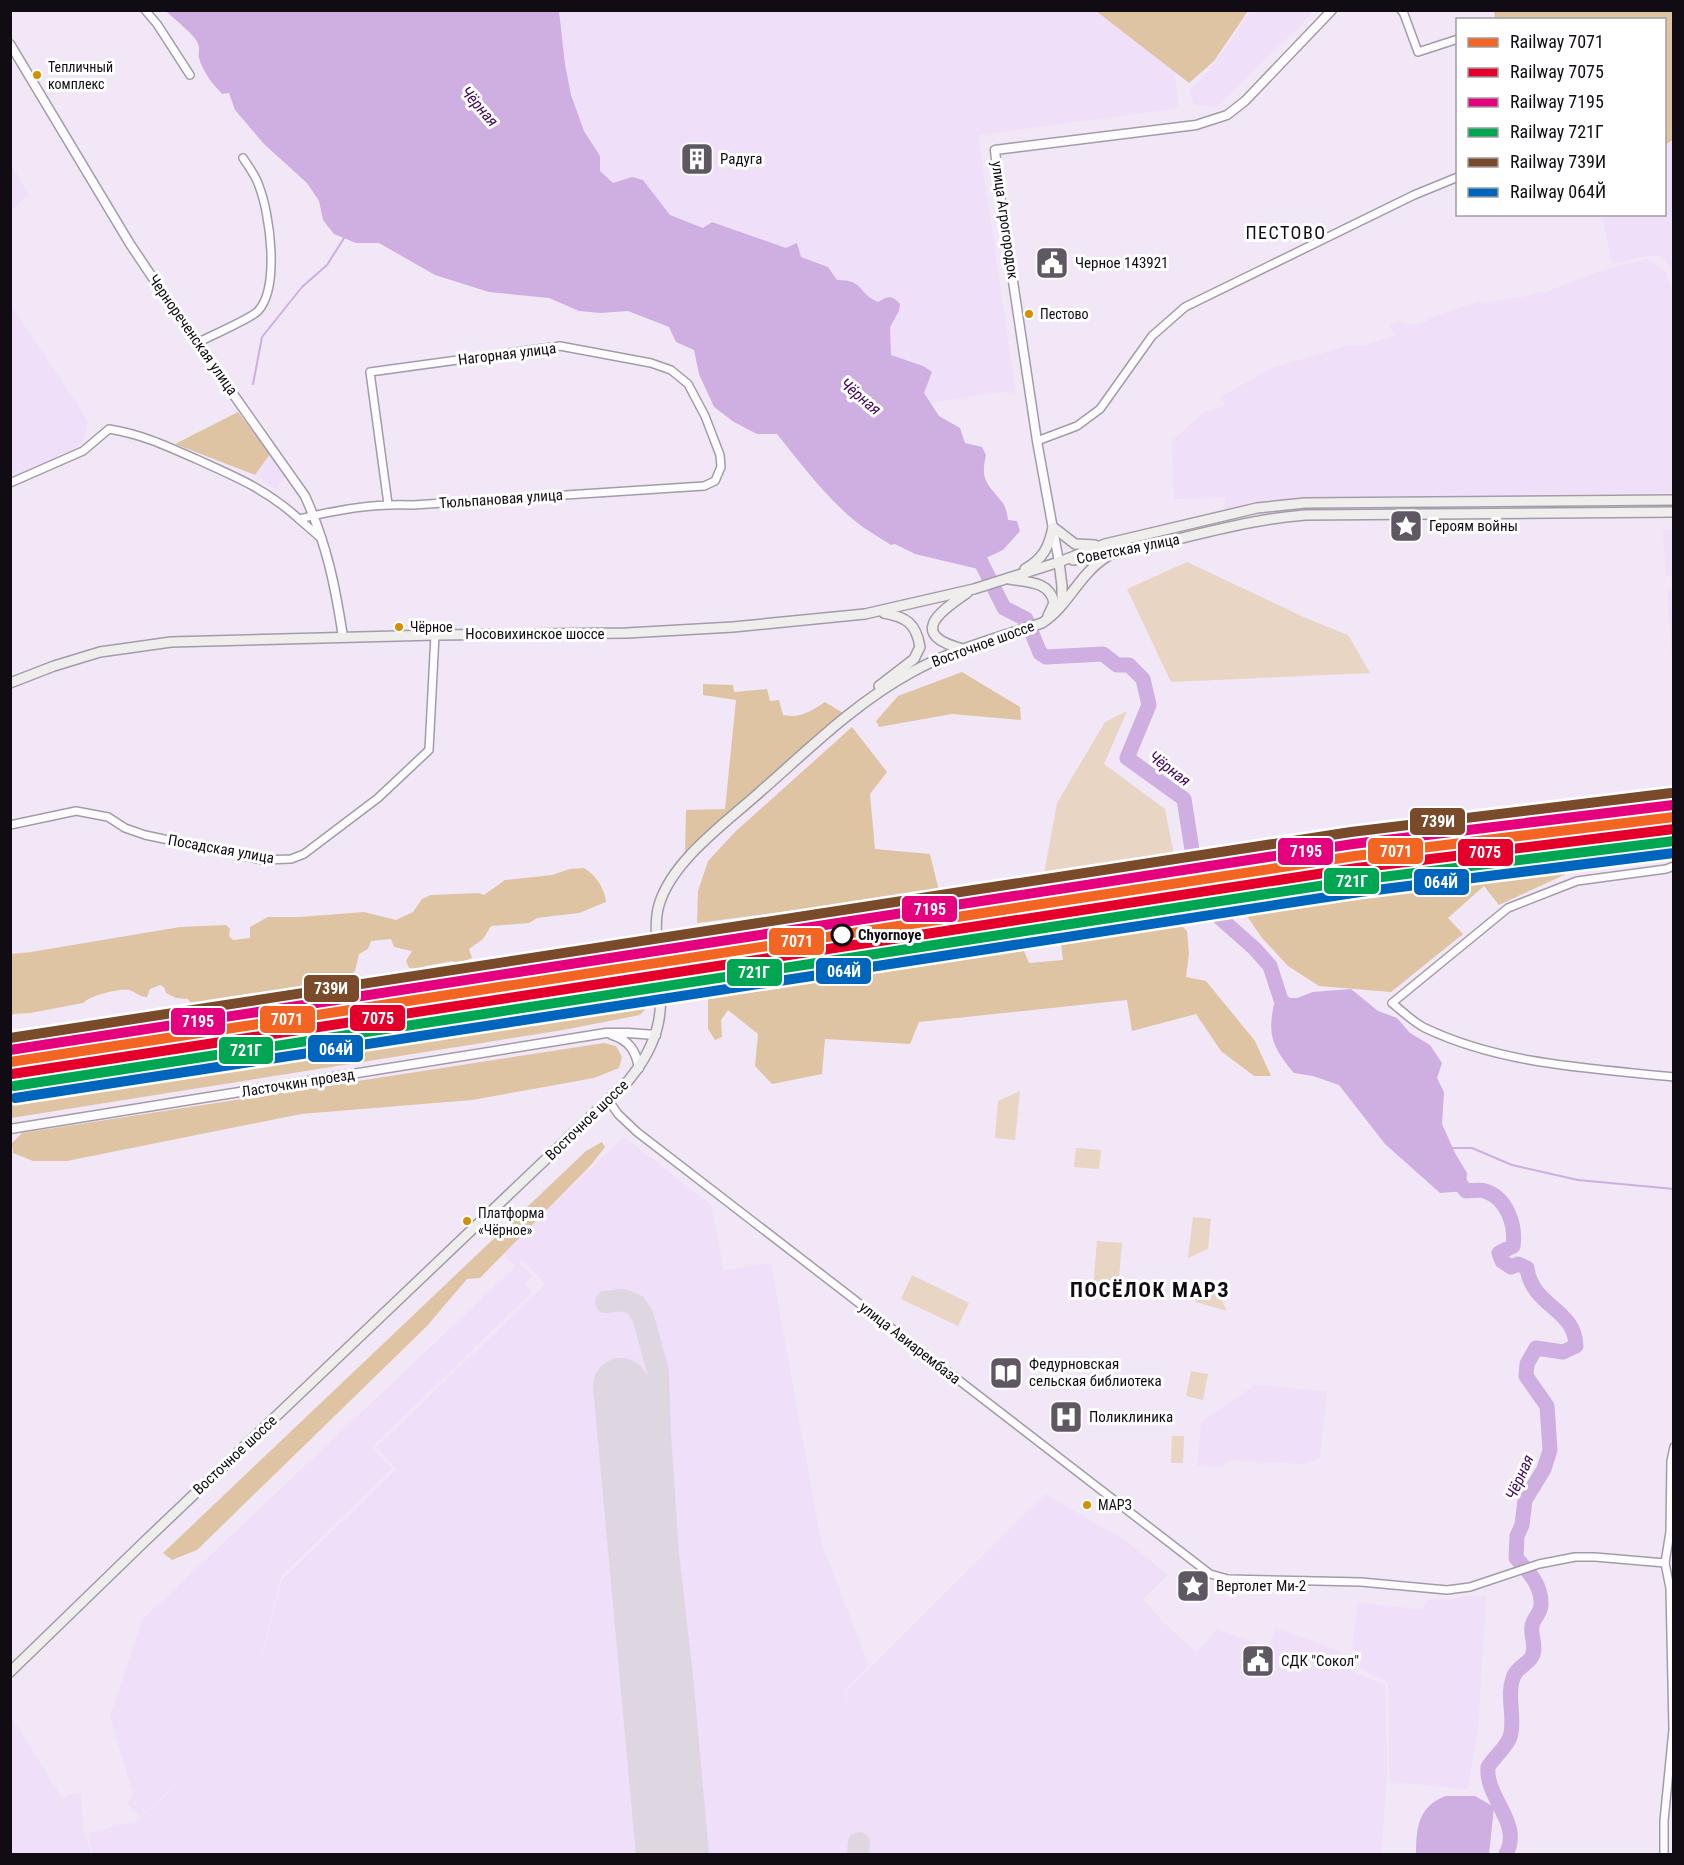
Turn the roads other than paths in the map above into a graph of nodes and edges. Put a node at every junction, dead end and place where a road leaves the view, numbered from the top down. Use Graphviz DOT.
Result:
graph roads {
  1 [pos="145,10"];
  2 [pos="1332,10"];
  3 [pos="1401,10"];
  4 [pos="1456,40"];
  5 [pos="10,44"];
  6 [pos="190,75"];
  7 [pos="243,158"];
  8 [pos="1456,178"];
  9 [pos="197,342"];
  10 [pos="1038,441"];
  11 [pos="10,483"];
  12 [pos="704,486"];
  13 [pos="1674,500"];
  14 [pos="388,504"];
  15 [pos="1674,512"];
  16 [pos="314,515"];
  17 [pos="299,519"];
  18 [pos="1053,527"];
  19 [pos="323,540"];
  20 [pos="1105,544"];
  21 [pos="1108,556"];
  22 [pos="1059,562"];
  23 [pos="1007,579"];
  24 [pos="974,589"];
  25 [pos="1061,605"];
  26 [pos="879,612"];
  27 [pos="1040,623"];
  28 [pos="435,635"];
  29 [pos="343,637"];
  30 [pos="964,649"];
  31 [pos="10,683"];
  32 [pos="862,703"];
  33 [pos="10,825"];
  34 [pos="1674,866"];
  35 [pos="606,1033"];
  36 [pos="656,1035"];
  37 [pos="639,1068"];
  38 [pos="1674,1077"];
  39 [pos="609,1101"];
  40 [pos="10,1130"];
  41 [pos="1674,1447"];
  42 [pos="1665,1563"];
  43 [pos="10,1672"];
  44 [pos="1673,1730"];
  45 [pos="1664,1854"];
  1 -- 6 [label="street"];
  2 -- 10 [label="street, улица Агрогородок"];
  3 -- 4 [label="street"];
  5 -- 9 [label="street, Чернореченская улица"];
  7 -- 9 [label="street"];
  8 -- 10 [label="street"];
  9 -- 16 [label="street, Чернореченская улица"];
  10 -- 18 [label="street, улица Агрогородок"];
  11 -- 17 [label="street"];
  12 -- 14 [label="street, Тюльпановая улица"];
  12 -- 14 [label="street, Нагорная улица"];
  13 -- 20 [label="main road, Советская улица"];
  14 -- 16 [label="street, Тюльпановая улица"];
  15 -- 21 [label="main road, Советская улица"];
  16 -- 17 [label="street, Тюльпановая улица"];
  16 -- 19 [label="street, Чернореченская улица"];
  17 -- 19 [label="street"];
  18 -- 20 [label="main road"];
  18 -- 22 [label="street, улица Агрогородок"];
  18 -- 23 [label="main road"];
  19 -- 29 [label="street, Чернореченская улица"];
  20 -- 22 [label="main road, Советская улица"];
  21 -- 22 [label="main road, Советская улица"];
  21 -- 25 [label="main road, Восточное шоссе"];
  22 -- 23 [label="main road, Носовихинское шоссе"];
  22 -- 25 [label="main road"];
  23 -- 24 [label="main road, Носовихинское шоссе"];
  23 -- 27 [label="main road"];
  24 -- 26 [label="main road, Носовихинское шоссе"];
  24 -- 30 [label="main road"];
  25 -- 27 [label="main road, Восточное шоссе"];
  26 -- 28 [label="main road, Носовихинское шоссе"];
  26 -- 32 [label="main road"];
  27 -- 30 [label="main road, Восточное шоссе"];
  28 -- 29 [label="main road, Носовихинское шоссе"];
  28 -- 33 [label="street, Посадская улица"];
  29 -- 31 [label="main road, Носовихинское шоссе"];
  30 -- 32 [label="main road, Восточное шоссе"];
  32 -- 36 [label="main road, Восточное шоссе"];
  34 -- 38 [label="street"];
  35 -- 36 [label="street, Ласточкин проезд"];
  35 -- 37 [label="street"];
  35 -- 40 [label="street, Ласточкин проезд"];
  36 -- 37 [label="main road, Восточное шоссе"];
  37 -- 39 [label="main road, Восточное шоссе"];
  39 -- 42 [label="street, улица Авиарембаза"];
  39 -- 43 [label="main road, Восточное шоссе"];
  41 -- 42 [label="street"];
  42 -- 44 [label="street"];
  44 -- 45 [label="street"];
}
